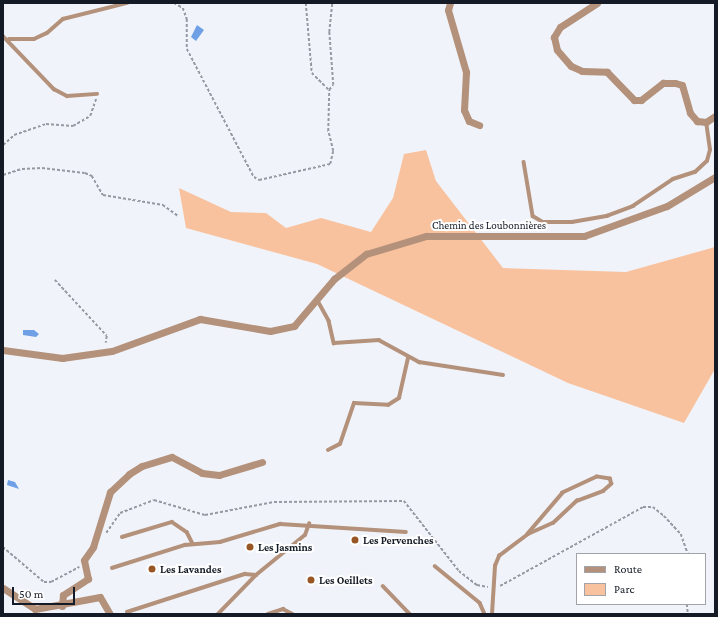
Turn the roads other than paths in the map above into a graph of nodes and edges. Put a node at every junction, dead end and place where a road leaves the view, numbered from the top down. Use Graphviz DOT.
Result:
graph roads {
  1 [pos="127,3"];
  2 [pos="450,3"];
  3 [pos="597,3"];
  4 [pos="3,36"];
  5 [pos="8,39"];
  6 [pos="97,94"];
  7 [pos="715,116"];
  8 [pos="706,122"];
  9 [pos="479,125"];
  10 [pos="524,162"];
  11 [pos="715,177"];
  12 [pos="316,299"];
  13 [pos="3,350"];
  14 [pos="408,358"];
  15 [pos="503,375"];
  16 [pos="328,450"];
  17 [pos="262,462"];
  18 [pos="309,524"];
  19 [pos="406,532"];
  20 [pos="528,534"];
  21 [pos="122,537"];
  22 [pos="193,544"];
  23 [pos="435,566"];
  24 [pos="112,568"];
  25 [pos="256,575"];
  26 [pos="383,586"];
  27 [pos="3,588"];
  28 [pos="62,606"];
  29 [pos="127,612"];
  30 [pos="110,614"];
  31 [pos="218,614"];
  32 [pos="268,614"];
  33 [pos="293,614"];
  34 [pos="410,614"];
  35 [pos="485,614"];
  36 [pos="492,614"];
  1 -- 5 [label="lane"];
  2 -- 9 [label="street"];
  3 -- 8 [label="street"];
  4 -- 5 [label="lane"];
  5 -- 6 [label="lane"];
  7 -- 8 [label="street"];
  8 -- 10 [label="lane"];
  11 -- 12 [label="street, Chemin des Loubonnières"];
  12 -- 13 [label="street, Chemin des Loubonnières"];
  12 -- 14 [label="lane"];
  14 -- 15 [label="lane"];
  14 -- 16 [label="lane"];
  17 -- 28 [label="street"];
  18 -- 19 [label="lane"];
  18 -- 22 [label="lane"];
  18 -- 25 [label="lane"];
  20 -- 20 [label="lane"];
  20 -- 36 [label="lane"];
  21 -- 22 [label="lane"];
  22 -- 24 [label="lane"];
  23 -- 35 [label="lane"];
  25 -- 29 [label="lane"];
  25 -- 31 [label="lane"];
  26 -- 34 [label="lane"];
  27 -- 28 [label="street"];
  28 -- 30 [label="street"];
  32 -- 33 [label="lane"];
}
